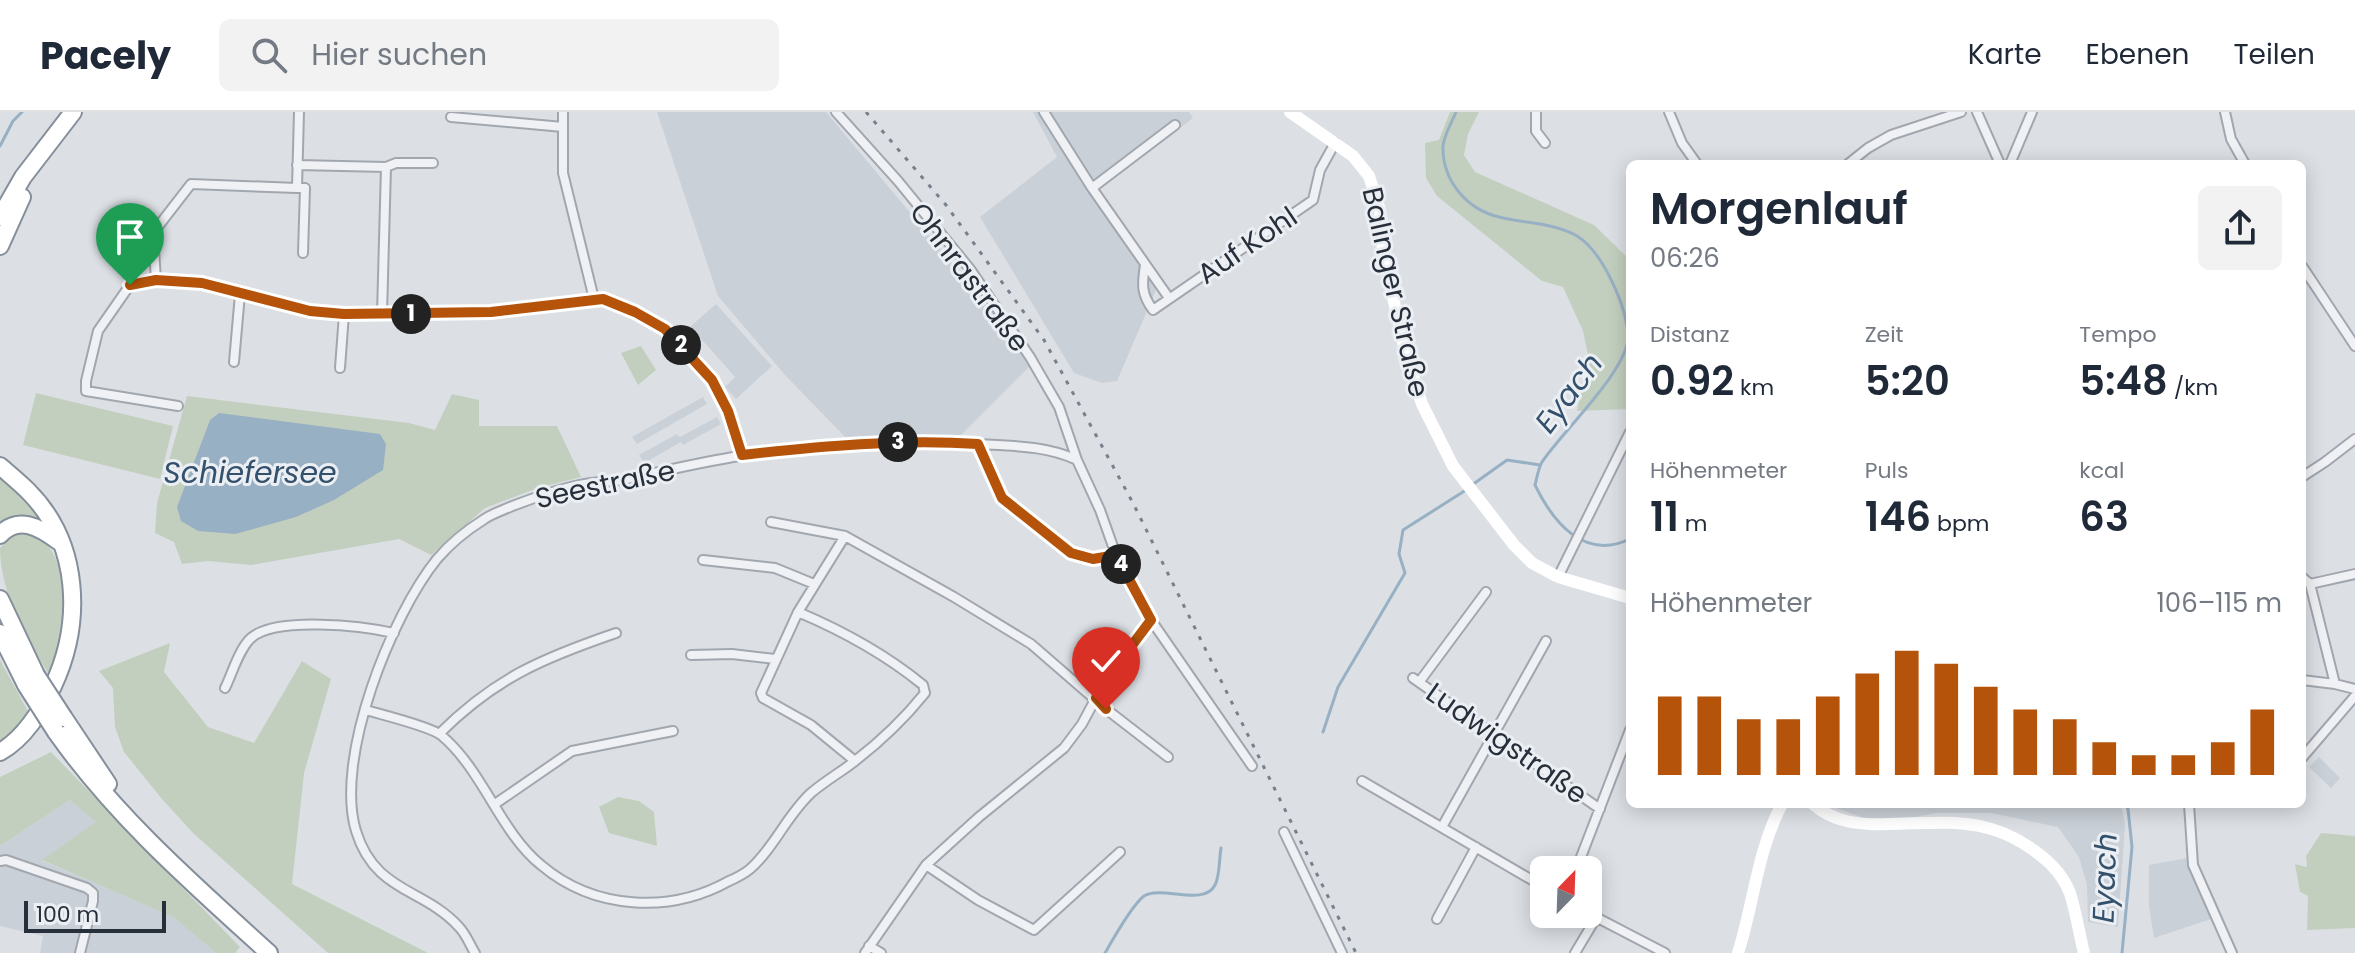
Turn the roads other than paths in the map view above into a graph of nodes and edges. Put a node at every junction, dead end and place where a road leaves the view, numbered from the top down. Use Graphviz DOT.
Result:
graph roads {
  1 [pos="73,112"];
  2 [pos="299,112"];
  3 [pos="563,112"];
  4 [pos="836,112"];
  5 [pos="1044,112"];
  6 [pos="1290,112"];
  7 [pos="1536,112"];
  8 [pos="1669,112"];
  9 [pos="1961,112"];
  10 [pos="1977,112"];
  11 [pos="2032,112"];
  12 [pos="2225,112"];
  13 [pos="451,117"];
  14 [pos="1175,125"];
  15 [pos="563,127"];
  16 [pos="1335,143"];
  17 [pos="1545,143"];
  18 [pos="44,150"];
  19 [pos="1694,160"];
  20 [pos="1860,160"];
  21 [pos="1998,160"];
  22 [pos="2012,160"];
  23 [pos="2243,160"];
  24 [pos="433,163"];
  25 [pos="297,165"];
  26 [pos="386,167"];
  27 [pos="297,188"];
  28 [pos="1092,188"];
  29 [pos="0,217"];
  30 [pos="0,246"];
  31 [pos="303,253"];
  32 [pos="1145,265"];
  33 [pos="2306,272"];
  34 [pos="156,280"];
  35 [pos="240,294"];
  36 [pos="1169,298"];
  37 [pos="594,299"];
  38 [pos="344,314"];
  39 [pos="382,314"];
  40 [pos="2355,346"];
  41 [pos="234,362"];
  42 [pos="340,368"];
  43 [pos="178,406"];
  44 [pos="2355,439"];
  45 [pos="1626,440"];
  46 [pos="978,444"];
  47 [pos="742,455"];
  48 [pos="1077,460"];
  49 [pos="0,466"];
  50 [pos="2306,474"];
  51 [pos="771,522"];
  52 [pos="0,535"];
  53 [pos="845,536"];
  54 [pos="62,544"];
  55 [pos="1116,555"];
  56 [pos="703,560"];
  57 [pos="1561,573"];
  58 [pos="2355,574"];
  59 [pos="2306,580"];
  60 [pos="814,584"];
  61 [pos="2310,584"];
  62 [pos="1486,592"];
  63 [pos="1626,597"];
  64 [pos="0,599"];
  65 [pos="798,612"];
  66 [pos="1151,620"];
  67 [pos="0,633"];
  68 [pos="394,633"];
  69 [pos="616,633"];
  70 [pos="1546,641"];
  71 [pos="691,655"];
  72 [pos="775,659"];
  73 [pos="31,680"];
  74 [pos="2306,680"];
  75 [pos="2335,684"];
  76 [pos="225,688"];
  77 [pos="2355,689"];
  78 [pos="2355,696"];
  79 [pos="1096,698"];
  80 [pos="366,710"];
  81 [pos="673,731"];
  82 [pos="1492,733"];
  83 [pos="439,734"];
  84 [pos="1626,741"];
  85 [pos="0,752"];
  86 [pos="2306,753"];
  87 [pos="1168,757"];
  88 [pos="855,761"];
  89 [pos="1252,766"];
  90 [pos="1362,781"];
  91 [pos="495,804"];
  92 [pos="1780,808"];
  93 [pos="1819,808"];
  94 [pos="2189,808"];
  95 [pos="1600,809"];
  96 [pos="1442,827"];
  97 [pos="1284,832"];
  98 [pos="1476,847"];
  99 [pos="1120,852"];
  100 [pos="1582,856"];
  101 [pos="0,861"];
  102 [pos="926,865"];
  103 [pos="1530,879"];
  104 [pos="1437,919"];
  105 [pos="1602,920"];
  106 [pos="1586,928"];
  107 [pos="867,950"];
  108 [pos="1742,952"];
  109 [pos="80,953"];
  110 [pos="269,953"];
  111 [pos="475,953"];
  112 [pos="881,953"];
  113 [pos="1342,953"];
  114 [pos="1575,953"];
  115 [pos="1665,953"];
  116 [pos="2084,953"];
  117 [pos="2232,953"];
  1 -- 18 [label="highway"];
  2 -- 25 [label="street"];
  3 -- 15 [label="street"];
  4 -- 48 [label="street, Ohnrastraße"];
  5 -- 28 [label="street"];
  6 -- 16 [label="main road, Balinger Straße"];
  7 -- 17 [label="street"];
  8 -- 19 [label="street"];
  9 -- 20 [label="street"];
  10 -- 21 [label="street"];
  11 -- 22 [label="street"];
  12 -- 23 [label="street"];
  13 -- 15 [label="street"];
  14 -- 28 [label="street"];
  15 -- 37 [label="street"];
  16 -- 36 [label="street, Auf Kohl"];
  16 -- 57 [label="main road, Balinger Straße"];
  18 -- 29 [label="highway"];
  18 -- 30 [label="highway"];
  24 -- 26 [label="street"];
  25 -- 26 [label="street"];
  25 -- 27 [label="street"];
  26 -- 39 [label="street"];
  27 -- 31 [label="street"];
  27 -- 34 [label="street"];
  28 -- 32 [label="street"];
  32 -- 36 [label="street"];
  32 -- 36 [label="street"];
  33 -- 40 [label="street"];
  34 -- 35 [label="street"];
  34 -- 43 [label="street"];
  35 -- 38 [label="street"];
  35 -- 41 [label="street"];
  37 -- 39 [label="street"];
  37 -- 47 [label="street"];
  38 -- 39 [label="street"];
  38 -- 42 [label="street"];
  44 -- 50 [label="street"];
  45 -- 57 [label="street"];
  46 -- 47 [label="street, Seestraße"];
  46 -- 48 [label="street, Seestraße"];
  46 -- 55 [label="street"];
  47 -- 68 [label="street, Seestraße"];
  48 -- 55 [label="street"];
  49 -- 54 [label="highway"];
  51 -- 53 [label="street"];
  52 -- 54 [label="highway"];
  53 -- 60 [label="street"];
  53 -- 79 [label="street"];
  54 -- 85 [label="highway"];
  55 -- 66 [label="street"];
  56 -- 60 [label="street"];
  57 -- 63 [label="main road, Balinger Straße"];
  58 -- 61 [label="street"];
  59 -- 61 [label="street"];
  60 -- 65 [label="street"];
  61 -- 75 [label="street"];
  62 -- 82 [label="street, Ludwigstraße"];
  64 -- 73 [label="highway"];
  65 -- 72 [label="street"];
  65 -- 88 [label="street"];
  66 -- 79 [label="street"];
  66 -- 89 [label="street"];
  67 -- 73 [label="highway"];
  68 -- 76 [label="street"];
  68 -- 80 [label="street, Seestraße"];
  69 -- 83 [label="street"];
  70 -- 82 [label="street"];
  71 -- 72 [label="street"];
  72 -- 88 [label="street"];
  73 -- 110 [label="highway, bridge"];
  74 -- 75 [label="street"];
  75 -- 77 [label="street"];
  78 -- 86 [label="street"];
  79 -- 87 [label="street"];
  79 -- 102 [label="street"];
  80 -- 83 [label="street"];
  80 -- 111 [label="street, Seestraße"];
  81 -- 91 [label="street"];
  82 -- 95 [label="street, Ludwigstraße"];
  82 -- 96 [label="street"];
  83 -- 91 [label="street"];
  84 -- 95 [label="street"];
  88 -- 91 [label="street"];
  90 -- 96 [label="street"];
  92 -- 108 [label="main road"];
  93 -- 116 [label="main road"];
  94 -- 117 [label="street"];
  95 -- 100 [label="street"];
  96 -- 98 [label="street"];
  97 -- 113 [label="street"];
  98 -- 103 [label="street"];
  98 -- 104 [label="street"];
  99 -- 102 [label="street"];
  101 -- 109 [label="street"];
  102 -- 107 [label="street"];
  105 -- 115 [label="street"];
  106 -- 114 [label="street"];
  107 -- 112 [label="street"];
}
